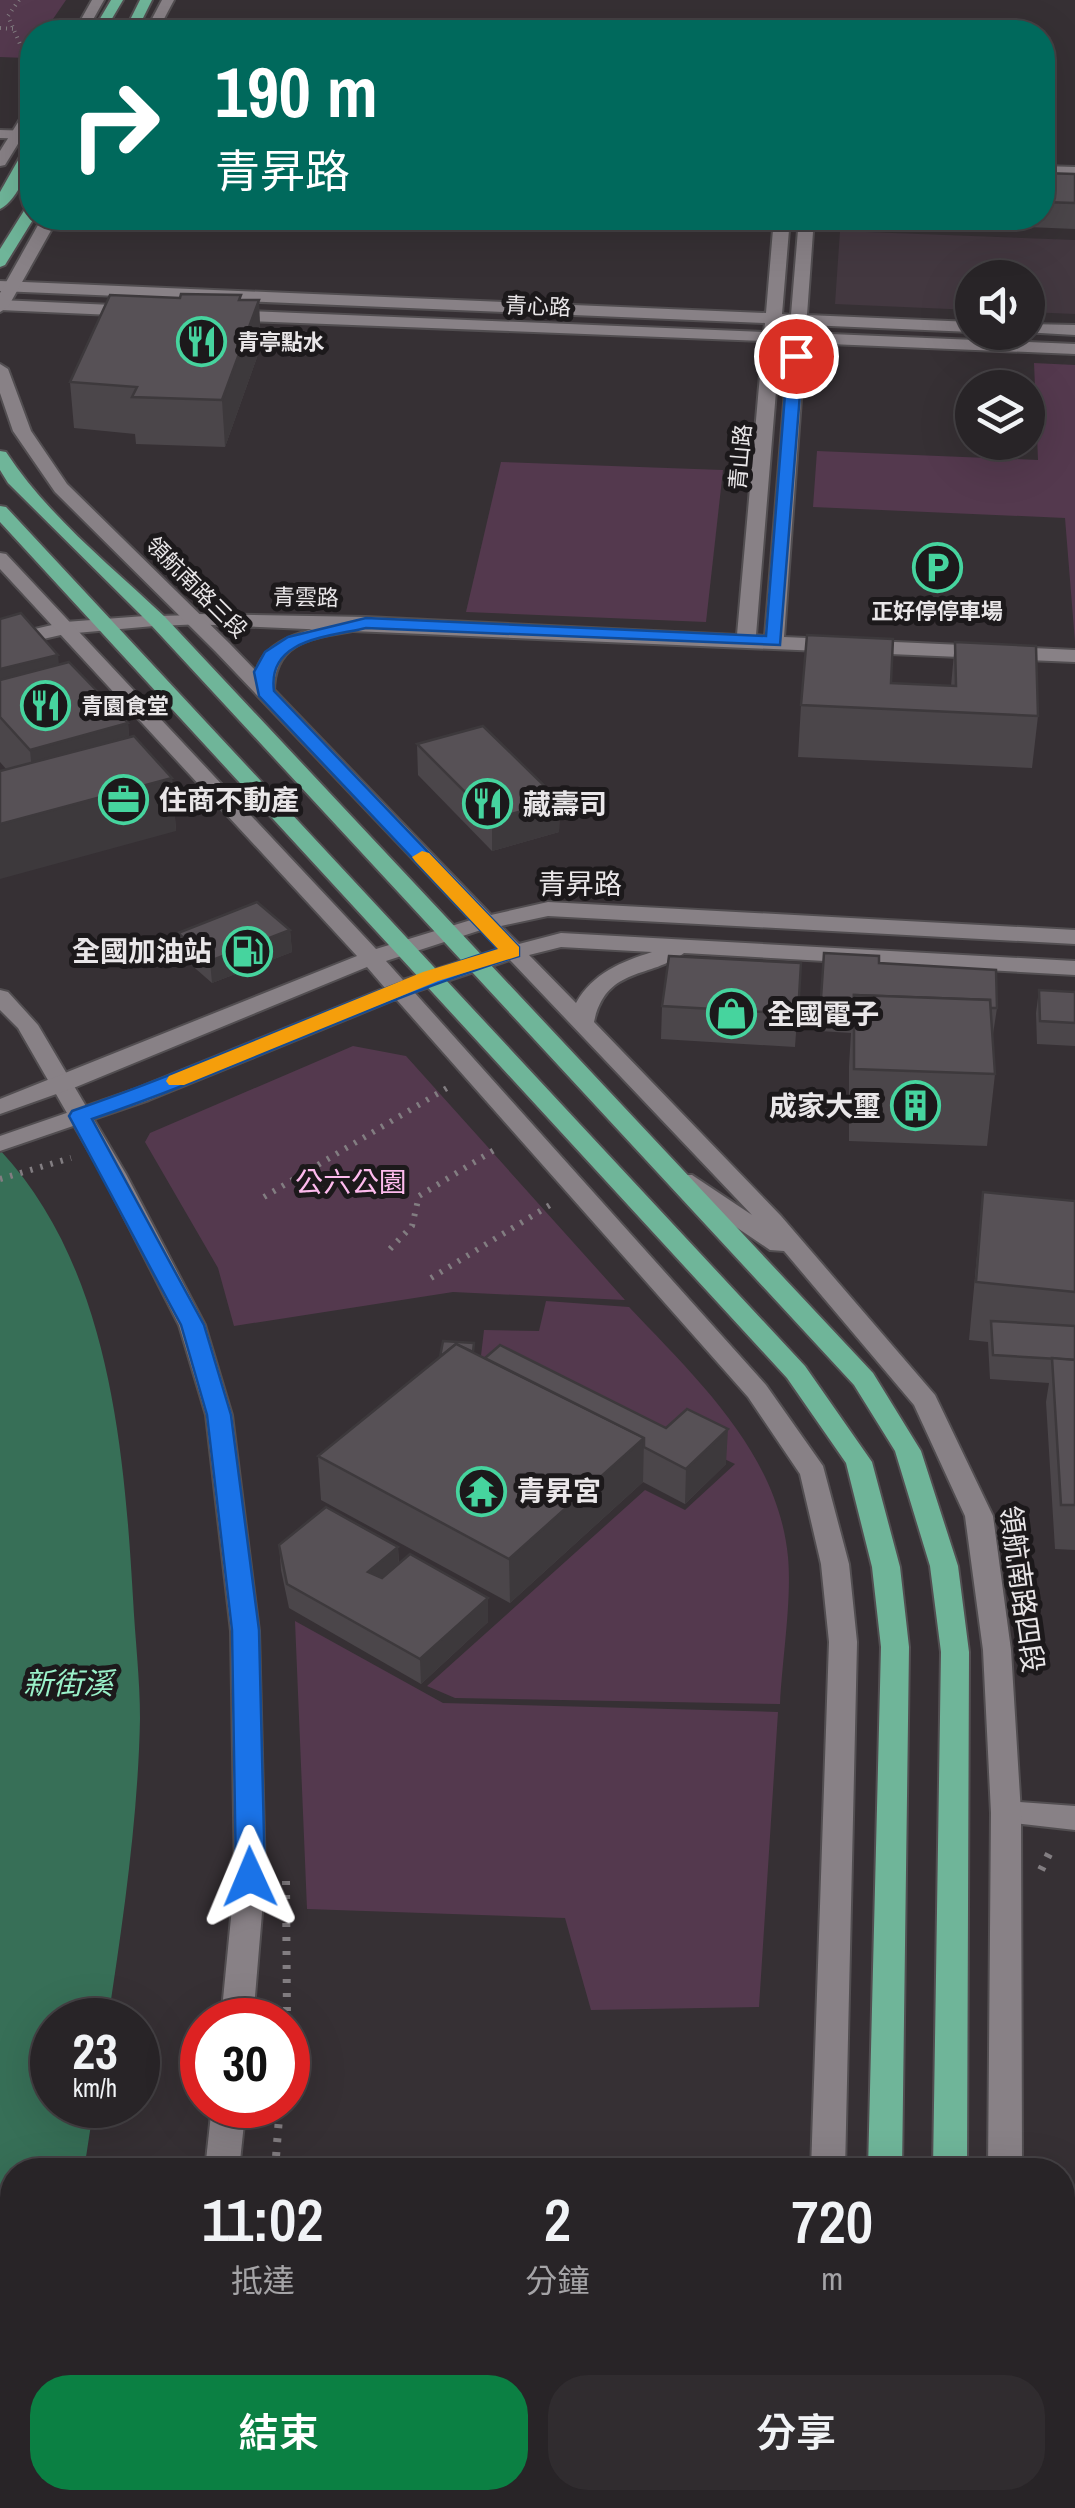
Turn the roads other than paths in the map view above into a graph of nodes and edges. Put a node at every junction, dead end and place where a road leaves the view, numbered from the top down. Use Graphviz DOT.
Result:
graph roads {
  1 [pos="13,137"];
  2 [pos="0,162"];
  3 [pos="20,168"];
  4 [pos="0,204"];
  5 [pos="20,229"];
  6 [pos="42,230"];
  7 [pos="781,230"];
  8 [pos="806,230"];
  9 [pos="0,262"];
  10 [pos="7,286"];
  11 [pos="0,306"];
  12 [pos="158,312"];
  13 [pos="198,314"];
  14 [pos="774,320"];
  15 [pos="800,321"];
  16 [pos="955,326"];
  17 [pos="1045,329"];
  18 [pos="1075,330"];
  19 [pos="773,339"];
  20 [pos="798,340"];
  21 [pos="1075,349"];
  22 [pos="0,370"];
  23 [pos="0,456"];
  24 [pos="0,511"];
  25 [pos="0,558"];
  26 [pos="158,620"];
  27 [pos="196,620"];
  28 [pos="366,623"];
  29 [pos="108,625"];
  30 [pos="65,628"];
  31 [pos="746,640"];
  32 [pos="774,642"];
  33 [pos="0,643"];
  34 [pos="1075,656"];
  35 [pos="265,692"];
  36 [pos="482,921"];
  37 [pos="445,932"];
  38 [pos="1075,937"];
  39 [pos="403,946"];
  40 [pos="689,948"];
  41 [pos="512,951"];
  42 [pos="371,958"];
  43 [pos="473,963"];
  44 [pos="1075,968"];
  45 [pos="430,977"];
  46 [pos="400,989"];
  47 [pos="0,997"];
  48 [pos="582,1023"];
  49 [pos="72,1100"];
  50 [pos="0,1107"];
  51 [pos="3,1143"];
  52 [pos="668,1171"];
  53 [pos="808,1263"];
  54 [pos="1006,1813"];
  55 [pos="1075,1818"];
  56 [pos="239,1998"];
  57 [pos="227,2128"];
  58 [pos="223,2158"];
  59 [pos="828,2158"];
  60 [pos="885,2158"];
  61 [pos="950,2158"];
  62 [pos="1005,2158"];
  1 -- 2 [label="street"];
  3 -- 4 [label="main road"];
  5 -- 9 [label="main road"];
  6 -- 10 [label="street"];
  7 -- 14 [label="street, 青山路"];
  8 -- 15 [label="street, 青山路"];
  10 -- 11 [label="street"];
  10 -- 14 [label="street, 青心路"];
  11 -- 12 [label="street"];
  13 -- 19 [label="street, 青心路"];
  14 -- 15 [label="street, 青心路"];
  14 -- 19 [label="street, 青山路"];
  15 -- 16 [label="street, 青心路"];
  15 -- 20 [label="street, 青山路"];
  17 -- 18 [label="street"];
  19 -- 20 [label="street, 青心路"];
  19 -- 31 [label="street, 青山路"];
  20 -- 21 [label="street, 青心路"];
  20 -- 32 [label="street, 青山路"];
  22 -- 27 [label="street, 領航南路三段"];
  23 -- 26 [label="main road, 領航南路三段"];
  24 -- 29 [label="main road"];
  25 -- 30 [label="street"];
  26 -- 27 [label="lane"];
  26 -- 29 [label="street"];
  26 -- 37 [label="main road, 領航南路三段"];
  27 -- 28 [label="street, 青雲路"];
  27 -- 35 [label="street, 領航南路三段"];
  28 -- 31 [label="street, 青雲路"];
  28 -- 35 [label="lane"];
  29 -- 30 [label="street"];
  29 -- 39 [label="main road"];
  30 -- 33 [label="street"];
  30 -- 42 [label="street"];
  31 -- 32 [label="street, 青雲路"];
  32 -- 34 [label="street, 青雲路"];
  35 -- 36 [label="street, 領航南路三段"];
  36 -- 37 [label="street, 青昇路"];
  36 -- 38 [label="street, 青昇路"];
  36 -- 41 [label="street, 領航南路三段"];
  37 -- 39 [label="street, 青昇路"];
  37 -- 43 [label="main road, 領航南路三段"];
  39 -- 42 [label="street, 青昇路"];
  39 -- 45 [label="main road"];
  40 -- 41 [label="street, 青昇路"];
  40 -- 44 [label="street, 青昇路"];
  40 -- 48 [label="street"];
  41 -- 43 [label="street, 青昇路"];
  41 -- 48 [label="street, 領航南路四段"];
  42 -- 46 [label="street"];
  42 -- 49 [label="street, 青昇路"];
  43 -- 45 [label="street, 青昇路"];
  43 -- 52 [label="main road"];
  45 -- 46 [label="street, 青昇路"];
  45 -- 60 [label="main road"];
  46 -- 49 [label="street, 青昇路"];
  46 -- 59 [label="street"];
  47 -- 49 [label="street"];
  48 -- 53 [label="street, 領航南路四段"];
  49 -- 50 [label="street, 青昇路"];
  49 -- 51 [label="street, 青昇路"];
  49 -- 56 [label="street"];
  52 -- 53 [label="street"];
  52 -- 61 [label="main road"];
  53 -- 54 [label="street, 領航南路四段"];
  54 -- 55 [label="street"];
  54 -- 62 [label="street, 領航南路四段"];
  57 -- 58 [label="street"];
}
